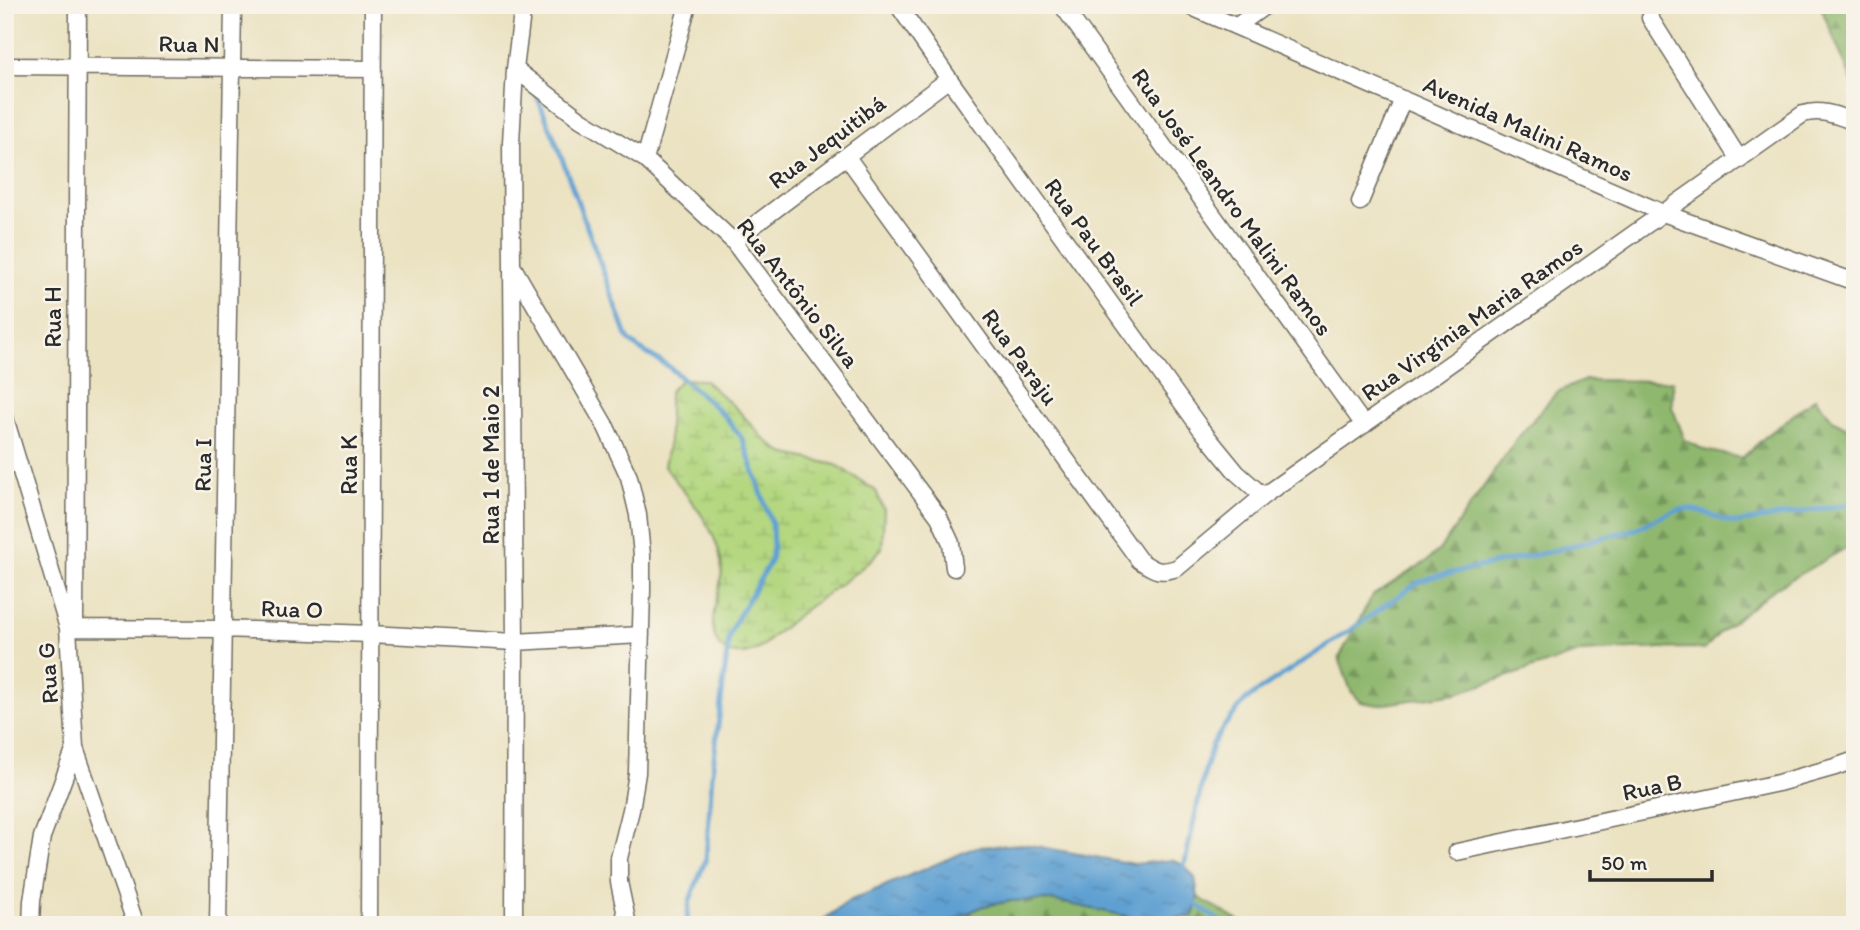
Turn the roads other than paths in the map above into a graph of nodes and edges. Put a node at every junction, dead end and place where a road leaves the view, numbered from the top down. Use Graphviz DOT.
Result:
graph roads {
  1 [pos="78,5"];
  2 [pos="233,5"];
  3 [pos="373,5"];
  4 [pos="523,5"];
  5 [pos="688,5"];
  6 [pos="898,5"];
  7 [pos="1062,5"];
  8 [pos="1187,5"];
  9 [pos="1266,5"];
  10 [pos="1650,18"];
  11 [pos="1237,26"];
  12 [pos="5,66"];
  13 [pos="77,66"];
  14 [pos="232,67"];
  15 [pos="373,69"];
  16 [pos="515,69"];
  17 [pos="948,79"];
  18 [pos="1403,99"];
  19 [pos="1855,121"];
  20 [pos="847,157"];
  21 [pos="645,159"];
  22 [pos="1740,160"];
  23 [pos="1360,202"];
  24 [pos="1663,213"];
  25 [pos="733,241"];
  26 [pos="512,267"];
  27 [pos="1855,282"];
  28 [pos="5,418"];
  29 [pos="1364,425"];
  30 [pos="1263,496"];
  31 [pos="954,568"];
  32 [pos="1165,572"];
  33 [pos="71,628"];
  34 [pos="223,629"];
  35 [pos="371,634"];
  36 [pos="641,635"];
  37 [pos="515,642"];
  38 [pos="75,748"];
  39 [pos="1855,760"];
  40 [pos="1457,852"];
  41 [pos="31,925"];
  42 [pos="136,925"];
  43 [pos="218,925"];
  44 [pos="369,925"];
  45 [pos="514,925"];
  46 [pos="628,925"];
  1 -- 13 [label="street, Rua H"];
  2 -- 14 [label="street, Rua I"];
  3 -- 15 [label="street, Rua K"];
  4 -- 16 [label="street, Rua 1 de Maio 2"];
  5 -- 21 [label="street"];
  6 -- 17 [label="street, Rua Pau Brasil"];
  7 -- 29 [label="street, Rua José Leandro Malini Ramos"];
  8 -- 11 [label="street, Avenida Malini Ramos"];
  9 -- 11 [label="street"];
  10 -- 22 [label="street"];
  11 -- 18 [label="street, Avenida Malini Ramos"];
  12 -- 13 [label="street, Rua N"];
  13 -- 14 [label="street, Rua N"];
  13 -- 33 [label="street, Rua H"];
  14 -- 15 [label="street, Rua N"];
  14 -- 34 [label="street, Rua I"];
  15 -- 35 [label="street, Rua K"];
  16 -- 21 [label="street, Rua Antônio Silva"];
  16 -- 26 [label="street, Rua 1 de Maio 2"];
  17 -- 20 [label="street, Rua Jequitibá"];
  17 -- 30 [label="street, Rua Pau Brasil"];
  18 -- 23 [label="street"];
  18 -- 24 [label="street, Avenida Malini Ramos"];
  19 -- 22 [label="street, Rua Virgínia Maria Ramos"];
  20 -- 25 [label="street, Rua Jequitibá"];
  20 -- 32 [label="street, Rua Paraju"];
  21 -- 25 [label="street, Rua Antônio Silva"];
  22 -- 24 [label="street, Rua Virgínia Maria Ramos"];
  24 -- 27 [label="street, Avenida Malini Ramos"];
  24 -- 29 [label="street, Rua Virgínia Maria Ramos"];
  25 -- 31 [label="street, Rua Antônio Silva"];
  26 -- 36 [label="street"];
  26 -- 37 [label="street, Rua 1 de Maio 2"];
  28 -- 33 [label="street, Rua G"];
  29 -- 30 [label="street, Rua Virgínia Maria Ramos"];
  30 -- 32 [label="street, Rua Virgínia Maria Ramos"];
  33 -- 34 [label="street, Rua O"];
  33 -- 38 [label="street, Rua G"];
  34 -- 35 [label="street, Rua O"];
  34 -- 43 [label="street, Rua I"];
  35 -- 37 [label="street, Rua O"];
  35 -- 44 [label="street, Rua K"];
  36 -- 37 [label="street, Rua O"];
  36 -- 46 [label="street"];
  37 -- 45 [label="street, Rua 1 de Maio 2"];
  38 -- 41 [label="street"];
  38 -- 42 [label="street, Rua G"];
  39 -- 40 [label="street, Rua B"];
}
